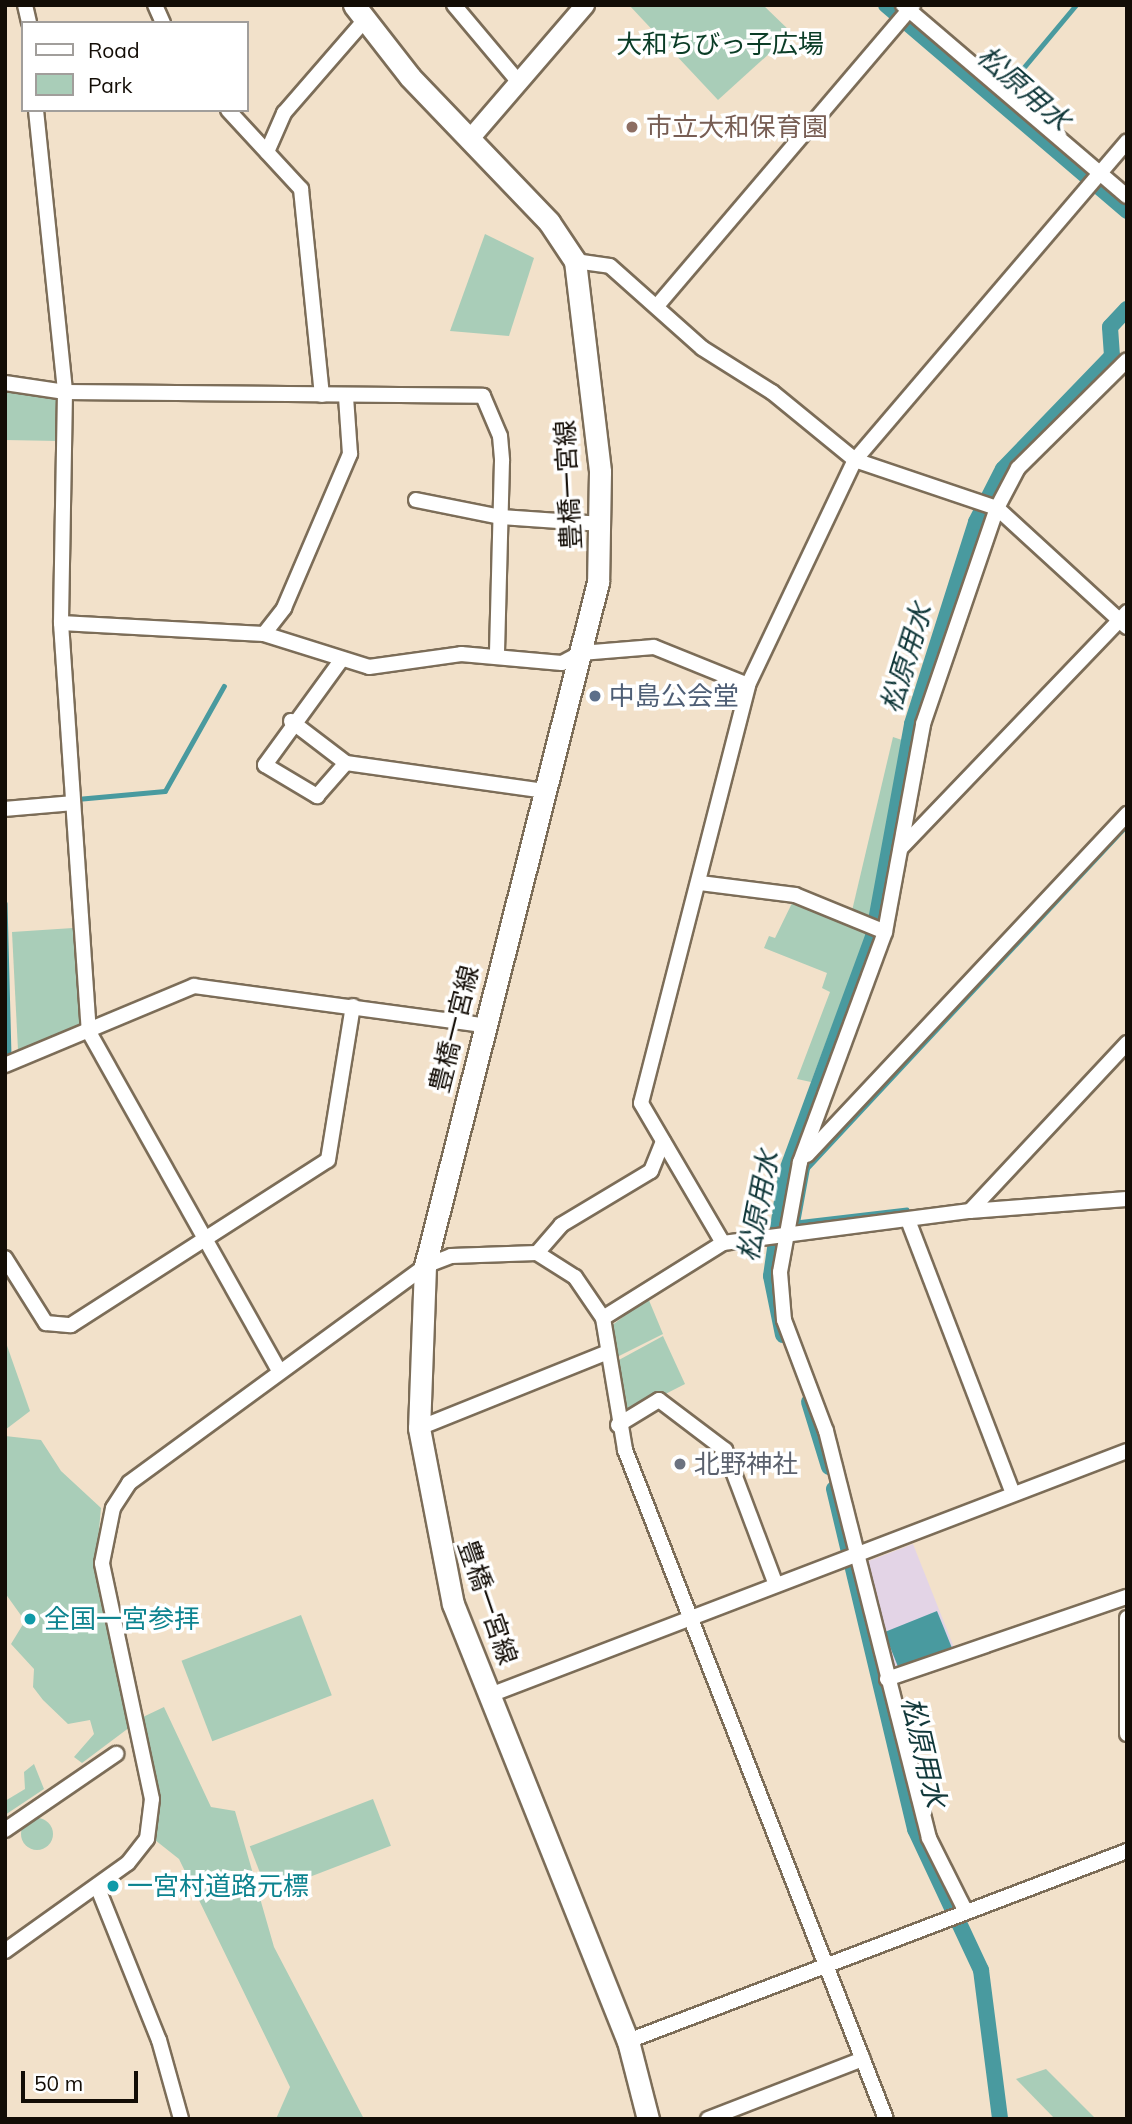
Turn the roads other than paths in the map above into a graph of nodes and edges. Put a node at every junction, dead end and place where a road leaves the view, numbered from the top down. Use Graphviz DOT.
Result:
graph roads {
  1 [pos="155,5"];
  2 [pos="454,5"];
  3 [pos="585,5"];
  4 [pos="908,7"];
  5 [pos="359,13"];
  6 [pos="162,21"];
  7 [pos="517,80"];
  8 [pos="36,112"];
  9 [pos="230,112"];
  10 [pos="469,140"];
  11 [pos="1127,141"];
  12 [pos="267,152"];
  13 [pos="1100,173"];
  14 [pos="1127,196"];
  15 [pos="575,261"];
  16 [pos="657,306"];
  17 [pos="1127,360"];
  18 [pos="5,383"];
  19 [pos="65,392"];
  20 [pos="322,395"];
  21 [pos="346,397"];
  22 [pos="855,460"];
  23 [pos="416,500"];
  24 [pos="997,508"];
  25 [pos="501,517"];
  26 [pos="602,524"];
  27 [pos="1124,620"];
  28 [pos="61,623"];
  29 [pos="264,634"];
  30 [pos="581,653"];
  31 [pos="497,656"];
  32 [pos="342,659"];
  33 [pos="748,685"];
  34 [pos="292,721"];
  35 [pos="346,763"];
  36 [pos="546,791"];
  37 [pos="73,803"];
  38 [pos="5,809"];
  39 [pos="1127,814"];
  40 [pos="900,849"];
  41 [pos="700,883"];
  42 [pos="885,932"];
  43 [pos="353,1006"];
  44 [pos="483,1025"];
  45 [pos="89,1032"];
  46 [pos="1127,1043"];
  47 [pos="5,1065"];
  48 [pos="663,1141"];
  49 [pos="800,1162"];
  50 [pos="1127,1199"];
  51 [pos="970,1211"];
  52 [pos="908,1220"];
  53 [pos="777,1235"];
  54 [pos="723,1243"];
  55 [pos="204,1244"];
  56 [pos="537,1253"];
  57 [pos="5,1258"];
  58 [pos="425,1266"];
  59 [pos="603,1318"];
  60 [pos="606,1353"];
  61 [pos="278,1370"];
  62 [pos="618,1425"];
  63 [pos="419,1428"];
  64 [pos="1127,1451"];
  65 [pos="1013,1493"];
  66 [pos="857,1555"];
  67 [pos="776,1585"];
  68 [pos="1127,1597"];
  69 [pos="1127,1618"];
  70 [pos="692,1619"];
  71 [pos="1125,1646"];
  72 [pos="887,1679"];
  73 [pos="490,1695"];
  74 [pos="1127,1734"];
  75 [pos="116,1754"];
  76 [pos="5,1830"];
  77 [pos="1127,1851"];
  78 [pos="97,1886"];
  79 [pos="966,1912"];
  80 [pos="5,1951"];
  81 [pos="826,1966"];
  82 [pos="628,2041"];
  83 [pos="863,2059"];
  84 [pos="181,2119"];
  85 [pos="648,2119"];
  86 [pos="708,2119"];
  87 [pos="886,2119"];
  1 -- 6 [label="street"];
  2 -- 7 [label="street"];
  3 -- 7 [label="street"];
  4 -- 13 [label="street"];
  4 -- 16 [label="street"];
  5 -- 10 [label="main road, 豊橋一宮線"];
  5 -- 12 [label="street"];
  7 -- 10 [label="street"];
  8 -- 19 [label="street"];
  9 -- 12 [label="street"];
  10 -- 15 [label="main road, 豊橋一宮線"];
  11 -- 13 [label="street"];
  12 -- 20 [label="street"];
  13 -- 14 [label="street"];
  13 -- 22 [label="street"];
  15 -- 16 [label="street"];
  15 -- 26 [label="main road, 豊橋一宮線"];
  16 -- 22 [label="street"];
  17 -- 24 [label="street"];
  18 -- 19 [label="street"];
  19 -- 20 [label="street"];
  19 -- 28 [label="street"];
  20 -- 21 [label="street"];
  21 -- 25 [label="street"];
  21 -- 29 [label="street"];
  22 -- 24 [label="street"];
  22 -- 33 [label="street"];
  23 -- 25 [label="street"];
  24 -- 27 [label="street"];
  24 -- 40 [label="street"];
  25 -- 26 [label="street"];
  25 -- 31 [label="street"];
  26 -- 30 [label="main road, 豊橋一宮線"];
  27 -- 40 [label="street"];
  28 -- 29 [label="street"];
  28 -- 37 [label="street"];
  29 -- 32 [label="street"];
  30 -- 31 [label="street"];
  30 -- 33 [label="street"];
  30 -- 36 [label="main road, 豊橋一宮線"];
  31 -- 32 [label="street"];
  32 -- 34 [label="street"];
  33 -- 41 [label="street"];
  34 -- 35 [label="street"];
  34 -- 35 [label="street"];
  35 -- 36 [label="street"];
  36 -- 44 [label="main road, 豊橋一宮線"];
  37 -- 38 [label="street"];
  37 -- 45 [label="street"];
  39 -- 49 [label="street"];
  40 -- 42 [label="street"];
  41 -- 42 [label="street"];
  41 -- 48 [label="street"];
  42 -- 49 [label="street"];
  43 -- 44 [label="street"];
  43 -- 45 [label="street"];
  43 -- 55 [label="street"];
  44 -- 58 [label="main road, 豊橋一宮線"];
  45 -- 47 [label="street"];
  45 -- 55 [label="street"];
  46 -- 51 [label="street"];
  48 -- 54 [label="street"];
  48 -- 56 [label="street"];
  49 -- 53 [label="street"];
  50 -- 51 [label="street"];
  51 -- 52 [label="street"];
  52 -- 53 [label="street"];
  52 -- 65 [label="street"];
  53 -- 54 [label="street"];
  53 -- 66 [label="street"];
  54 -- 59 [label="street"];
  55 -- 57 [label="street"];
  55 -- 61 [label="street"];
  56 -- 58 [label="street"];
  56 -- 59 [label="street"];
  58 -- 61 [label="street"];
  58 -- 63 [label="main road, 豊橋一宮線"];
  59 -- 60 [label="street"];
  60 -- 62 [label="street"];
  60 -- 63 [label="street"];
  61 -- 78 [label="street"];
  62 -- 67 [label="street"];
  62 -- 70 [label="street"];
  63 -- 73 [label="main road, 豊橋一宮線"];
  64 -- 65 [label="street"];
  65 -- 66 [label="street"];
  66 -- 67 [label="street"];
  66 -- 72 [label="street"];
  67 -- 70 [label="street"];
  68 -- 72 [label="street"];
  69 -- 71 [label="street"];
  70 -- 73 [label="street"];
  70 -- 81 [label="street"];
  71 -- 74 [label="street"];
  72 -- 79 [label="street"];
  73 -- 82 [label="main road, 豊橋一宮線"];
  75 -- 76 [label="street"];
  77 -- 79 [label="street"];
  78 -- 80 [label="street"];
  78 -- 84 [label="street"];
  79 -- 81 [label="street"];
  81 -- 82 [label="street"];
  81 -- 83 [label="street"];
  82 -- 85 [label="main road, 豊橋一宮線"];
  83 -- 86 [label="street"];
  83 -- 87 [label="street"];
}
